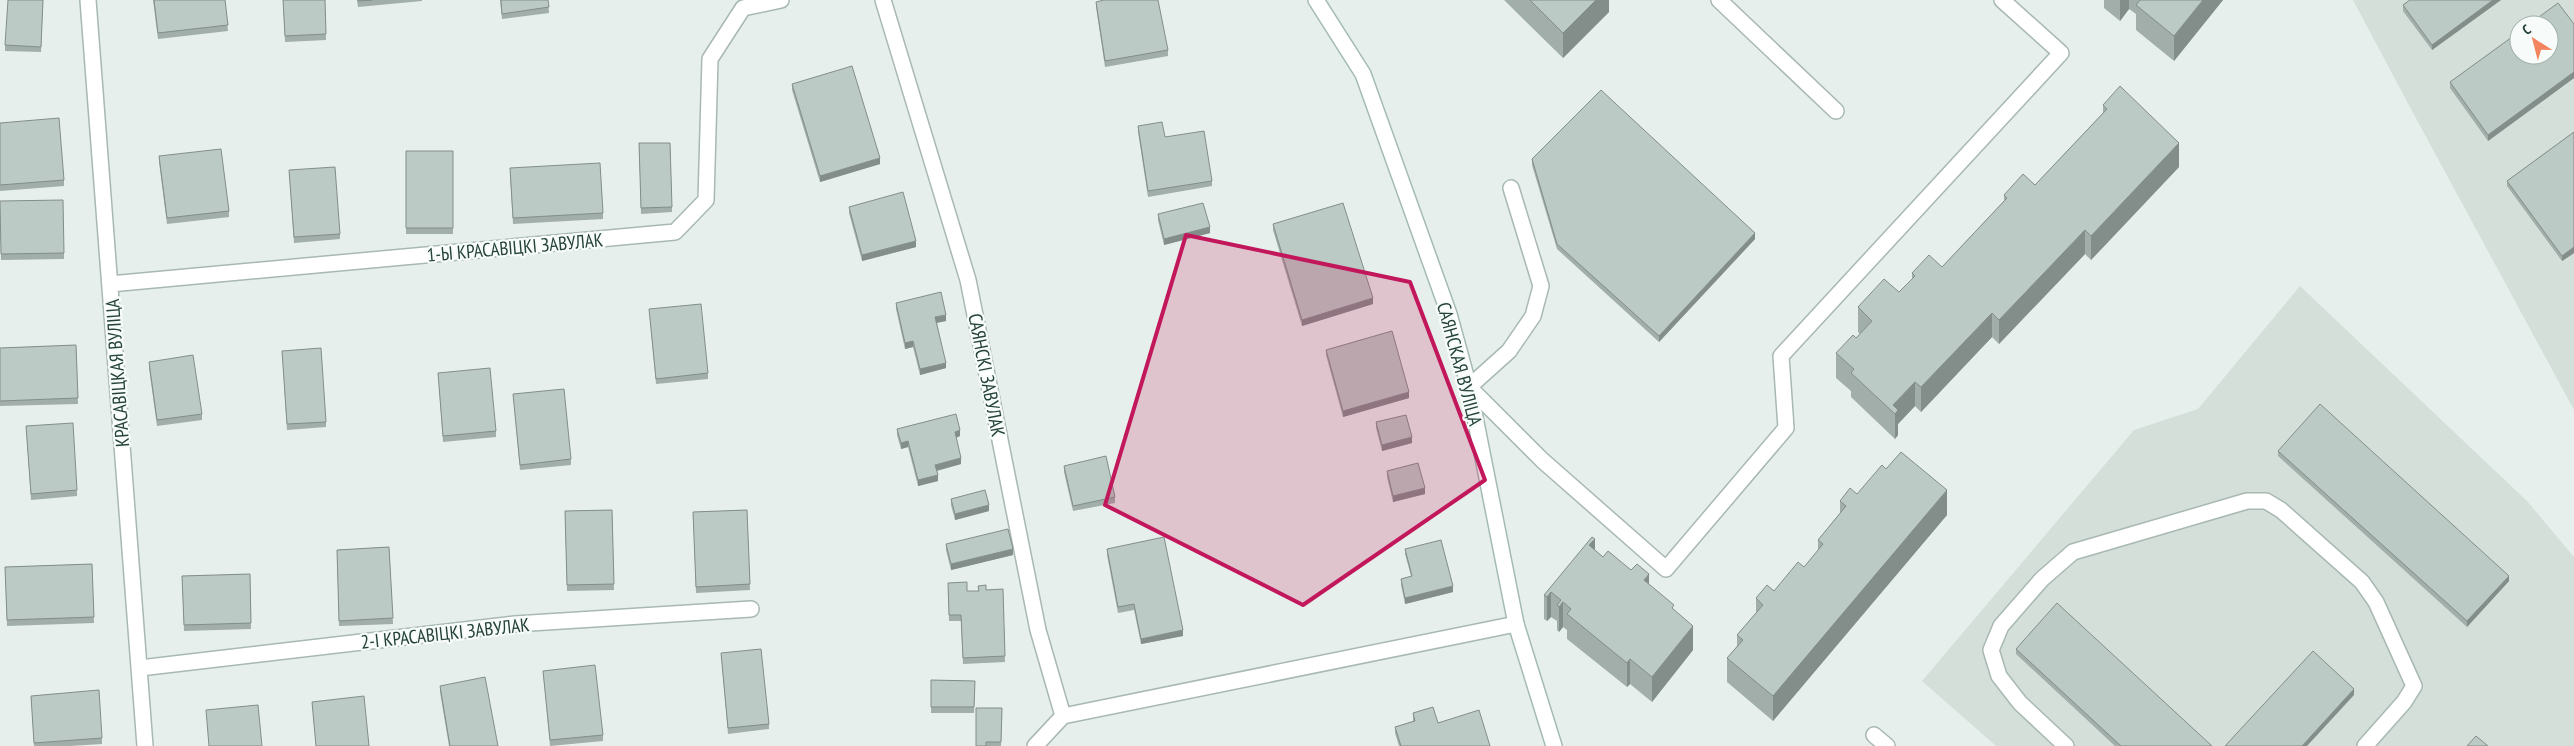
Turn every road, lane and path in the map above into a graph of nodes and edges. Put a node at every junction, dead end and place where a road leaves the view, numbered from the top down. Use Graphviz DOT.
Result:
graph roads {
  1 [pos="88,0"];
  2 [pos="781,0"];
  3 [pos="883,0"];
  4 [pos="1316,0"];
  5 [pos="1719,0"];
  6 [pos="2002,0"];
  7 [pos="742,4"];
  8 [pos="1836,111"];
  9 [pos="1511,188"];
  10 [pos="110,284"];
  11 [pos="1469,387"];
  12 [pos="751,608"];
  13 [pos="1516,624"];
  14 [pos="140,668"];
  15 [pos="1063,716"];
  16 [pos="1874,736"];
  17 [pos="145,746"];
  18 [pos="1035,746"];
  19 [pos="1554,746"];
  20 [pos="1887,746"];
  21 [pos="2066,746"];
  22 [pos="2365,746"];
  1 -- 10 [label="street, КРАСАВІЦКАЯ ВУЛІЦА"];
  2 -- 7 [label="street"];
  3 -- 15 [label="street, САЯНСКІ ЗАВУЛАК"];
  4 -- 11 [label="street, САЯНСКАЯ ВУЛІЦА"];
  5 -- 8 [label="street"];
  6 -- 11 [label="street"];
  7 -- 10 [label="street, 1-Ы КРАСАВІЦКІ ЗАВУЛАК"];
  9 -- 11 [label="street"];
  10 -- 14 [label="street, КРАСАВІЦКАЯ ВУЛІЦА"];
  11 -- 13 [label="street, САЯНСКАЯ ВУЛІЦА"];
  12 -- 14 [label="street, 2-І КРАСАВІЦКІ ЗАВУЛАК"];
  13 -- 15 [label="street"];
  13 -- 19 [label="street, САЯНСКАЯ ВУЛІЦА"];
  14 -- 17 [label="street, КРАСАВІЦКАЯ ВУЛІЦА"];
  15 -- 18 [label="street"];
  16 -- 20 [label="street"];
  21 -- 22 [label="street"];
}
